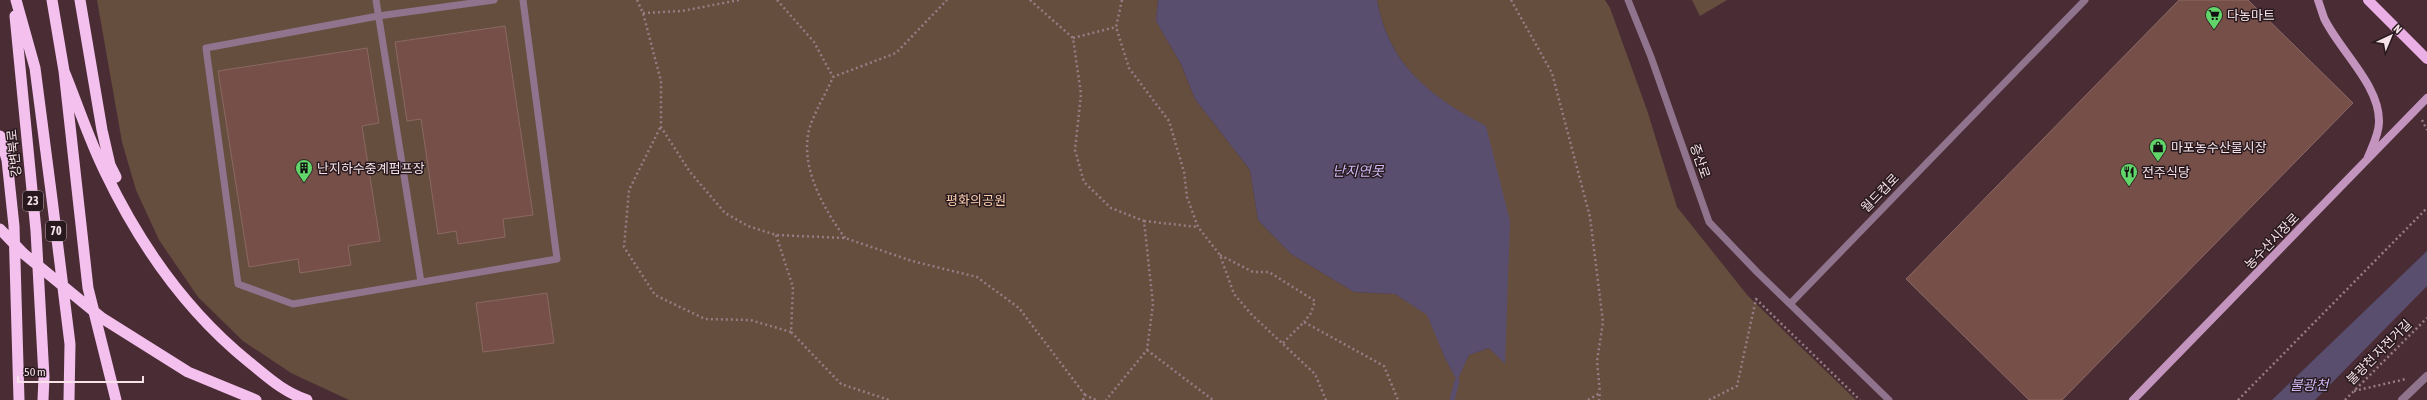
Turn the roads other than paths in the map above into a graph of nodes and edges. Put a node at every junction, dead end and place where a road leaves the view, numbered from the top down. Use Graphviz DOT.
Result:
graph roads {
  1 [pos="13,0"];
  2 [pos="16,0"];
  3 [pos="52,0"];
  4 [pos="80,0"];
  5 [pos="376,0"];
  6 [pos="494,0"];
  7 [pos="523,0"];
  8 [pos="1628,0"];
  9 [pos="2085,0"];
  10 [pos="2318,0"];
  11 [pos="2368,0"];
  12 [pos="378,16"];
  13 [pos="2427,59"];
  14 [pos="64,71"];
  15 [pos="2427,98"];
  16 [pos="0,136"];
  17 [pos="2367,160"];
  18 [pos="0,229"];
  19 [pos="139,237"];
  20 [pos="421,282"];
  21 [pos="1790,304"];
  22 [pos="2427,376"];
  23 [pos="19,397"];
  24 [pos="43,397"];
  25 [pos="70,397"];
  26 [pos="116,400"];
  27 [pos="256,400"];
  28 [pos="307,400"];
  29 [pos="1889,400"];
  30 [pos="2133,400"];
  31 [pos="2402,400"];
  1 -- 24 [label="highway, 강변북로 / 23"];
  2 -- 25 [label="highway, 70"];
  3 -- 14 [label="highway"];
  4 -- 19 [label="highway"];
  5 -- 12 [label="lane"];
  6 -- 12 [label="lane"];
  7 -- 20 [label="lane"];
  8 -- 21 [label="lane, 증산로"];
  9 -- 21 [label="lane, 월드컵로"];
  10 -- 17 [label="main road"];
  11 -- 13 [label="main road"];
  12 -- 20 [label="lane"];
  12 -- 20 [label="lane"];
  14 -- 19 [label="highway"];
  14 -- 26 [label="highway"];
  15 -- 17 [label="main road, 농수산시장로"];
  16 -- 23 [label="highway"];
  17 -- 30 [label="main road, 농수산시장로"];
  18 -- 27 [label="highway"];
  19 -- 28 [label="highway"];
  21 -- 29 [label="lane"];
  22 -- 31 [label="street"];
}
